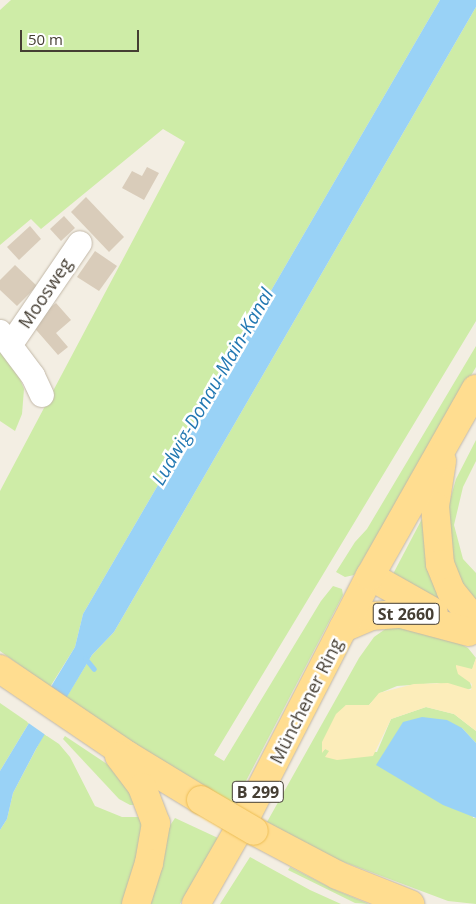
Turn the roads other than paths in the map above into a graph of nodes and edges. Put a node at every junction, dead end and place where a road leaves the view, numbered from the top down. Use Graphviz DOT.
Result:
graph roads {
  1 [pos="80,243"];
  2 [pos="5,338"];
  3 [pos="476,389"];
  4 [pos="42,395"];
  5 [pos="448,436"];
  6 [pos="370,576"];
  7 [pos="343,628"];
  8 [pos="474,630"];
  9 [pos="0,669"];
  10 [pos="109,743"];
  11 [pos="201,800"];
  12 [pos="156,823"];
  13 [pos="136,904"];
  14 [pos="196,904"];
  15 [pos="410,904"];
  1 -- 2 [label="street, Moosweg"];
  2 -- 4 [label="street, Moosweg"];
  3 -- 5 [label="main road, B 299"];
  5 -- 6 [label="main road, B 299"];
  5 -- 8 [label="main road, B 299"];
  6 -- 7 [label="main road, B 299"];
  6 -- 8 [label="main road, St 2660"];
  7 -- 8 [label="main road, St 2660"];
  7 -- 14 [label="main road, Münchener Ring / B 299"];
  9 -- 10 [label="main road"];
  10 -- 11 [label="main road"];
  10 -- 12 [label="main road"];
  11 -- 12 [label="main road"];
  11 -- 15 [label="main road, bridge"];
  12 -- 13 [label="main road"];
}
